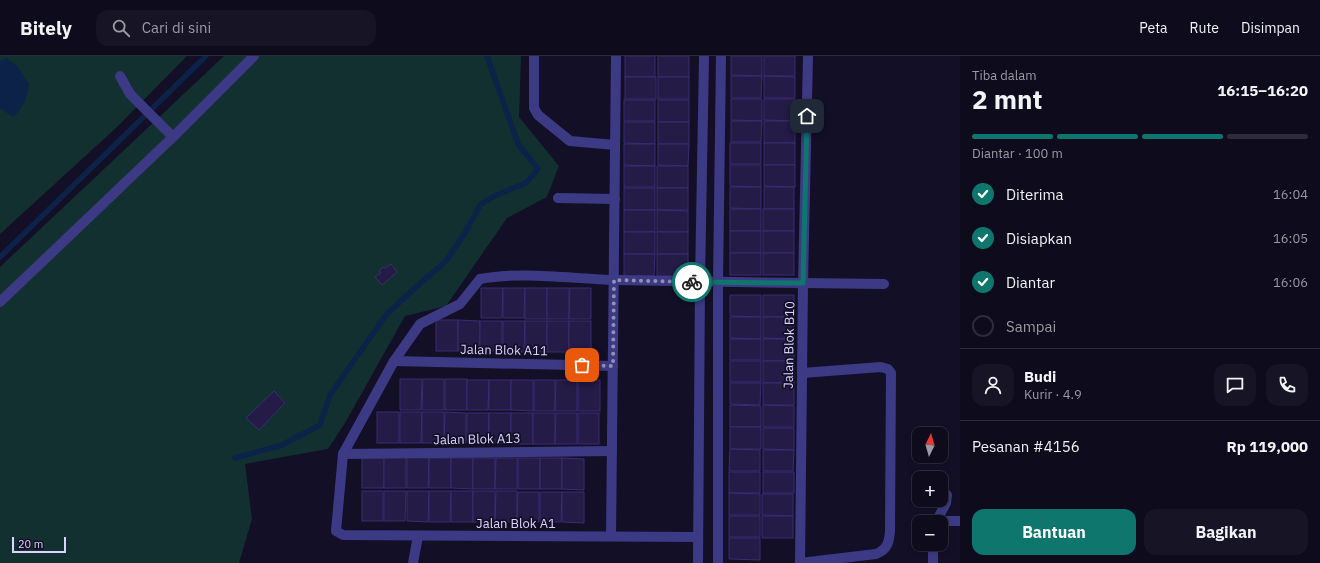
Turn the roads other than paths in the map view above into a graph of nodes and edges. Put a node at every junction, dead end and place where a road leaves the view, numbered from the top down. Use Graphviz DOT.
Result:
graph roads {
  1 [pos="254,56"];
  2 [pos="534,56"];
  3 [pos="616,56"];
  4 [pos="704,56"];
  5 [pos="721,56"];
  6 [pos="808,56"];
  7 [pos="120,76"];
  8 [pos="173,137"];
  9 [pos="615,145"];
  10 [pos="558,198"];
  11 [pos="615,199"];
  12 [pos="614,280"];
  13 [pos="700,282"];
  14 [pos="718,282"];
  15 [pos="803,283"];
  16 [pos="884,284"];
  17 [pos="0,302"];
  18 [pos="394,361"];
  19 [pos="613,366"];
  20 [pos="802,373"];
  21 [pos="612,451"];
  22 [pos="343,454"];
  23 [pos="960,521"];
  24 [pos="948,522"];
  25 [pos="418,536"];
  26 [pos="611,536"];
  27 [pos="698,537"];
  28 [pos="933,551"];
  29 [pos="413,563"];
  30 [pos="698,563"];
  31 [pos="718,563"];
  32 [pos="800,563"];
  33 [pos="933,563"];
  1 -- 8 [label="street"];
  2 -- 9 [label="street"];
  3 -- 9 [label="street"];
  4 -- 13 [label="street"];
  5 -- 14 [label="street"];
  6 -- 15 [label="street, Jalan Blok B10"];
  7 -- 8 [label="street"];
  8 -- 17 [label="street"];
  9 -- 11 [label="street"];
  10 -- 11 [label="street"];
  11 -- 12 [label="street"];
  12 -- 13 [label="street"];
  12 -- 18 [label="street"];
  12 -- 19 [label="street"];
  13 -- 14 [label="street"];
  13 -- 27 [label="street"];
  14 -- 15 [label="street"];
  14 -- 31 [label="street"];
  15 -- 16 [label="street"];
  15 -- 20 [label="street, Jalan Blok B10"];
  18 -- 19 [label="street, Jalan Blok A11"];
  18 -- 22 [label="street"];
  19 -- 21 [label="street"];
  20 -- 32 [label="street, Jalan Blok B10"];
  20 -- 32 [label="street"];
  21 -- 22 [label="street, Jalan Blok A13"];
  21 -- 26 [label="street"];
  22 -- 25 [label="street, Jalan Blok A1"];
  23 -- 24 [label="street"];
  25 -- 26 [label="street, Jalan Blok A1"];
  25 -- 29 [label="street"];
  26 -- 27 [label="street, Jalan Blok A1"];
  27 -- 30 [label="street"];
  28 -- 33 [label="street"];
}
